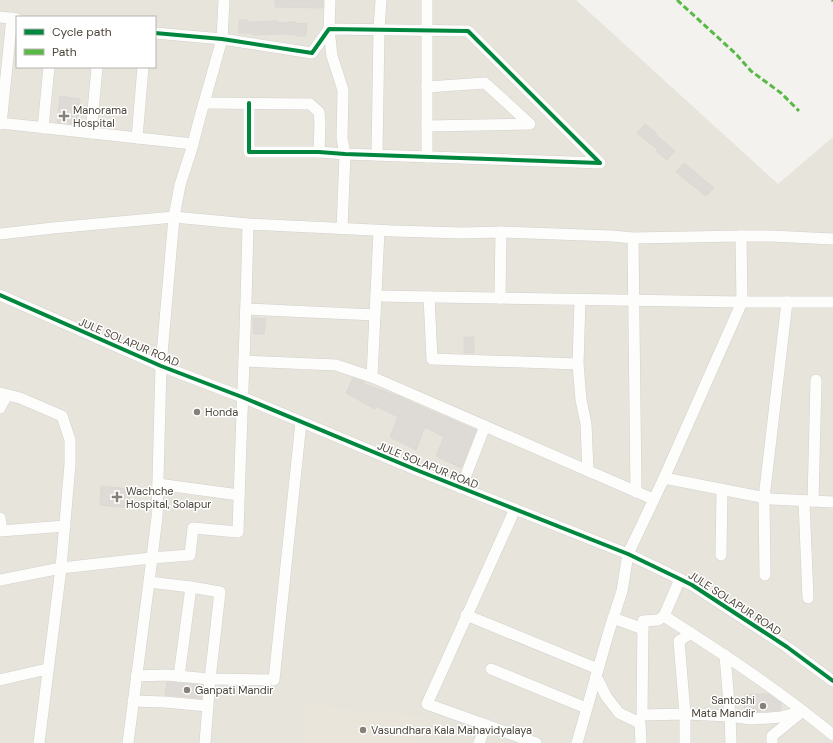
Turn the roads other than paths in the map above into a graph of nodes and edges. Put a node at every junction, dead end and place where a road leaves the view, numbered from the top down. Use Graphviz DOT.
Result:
graph roads {
  1 [pos="224,0"];
  2 [pos="330,0"];
  3 [pos="381,0"];
  4 [pos="427,0"];
  5 [pos="0,17"];
  6 [pos="15,19"];
  7 [pos="329,28"];
  8 [pos="379,29"];
  9 [pos="428,30"];
  10 [pos="156,33"];
  11 [pos="222,40"];
  12 [pos="49,68"];
  13 [pos="97,68"];
  14 [pos="143,68"];
  15 [pos="427,87"];
  16 [pos="204,103"];
  17 [pos="249,103"];
  18 [pos="0,124"];
  19 [pos="427,126"];
  20 [pos="43,128"];
  21 [pos="91,133"];
  22 [pos="137,138"];
  23 [pos="193,144"];
  24 [pos="319,152"];
  25 [pos="345,154"];
  26 [pos="377,156"];
  27 [pos="427,157"];
  28 [pos="174,217"];
  29 [pos="248,224"];
  30 [pos="342,229"];
  31 [pos="379,231"];
  32 [pos="501,232"];
  33 [pos="0,234"];
  34 [pos="741,236"];
  35 [pos="633,238"];
  36 [pos="833,239"];
  37 [pos="0,296"];
  38 [pos="376,296"];
  39 [pos="429,297"];
  40 [pos="500,298"];
  41 [pos="580,300"];
  42 [pos="633,300"];
  43 [pos="742,302"];
  44 [pos="787,302"];
  45 [pos="833,302"];
  46 [pos="246,309"];
  47 [pos="375,315"];
  48 [pos="244,361"];
  49 [pos="578,364"];
  50 [pos="161,366"];
  51 [pos="372,377"];
  52 [pos="816,380"];
  53 [pos="4,394"];
  54 [pos="242,397"];
  55 [pos="0,408"];
  56 [pos="301,422"];
  57 [pos="485,426"];
  58 [pos="588,471"];
  59 [pos="664,478"];
  60 [pos="158,484"];
  61 [pos="461,488"];
  62 [pos="722,489"];
  63 [pos="636,492"];
  64 [pos="239,495"];
  65 [pos="764,498"];
  66 [pos="654,499"];
  67 [pos="808,501"];
  68 [pos="833,502"];
  69 [pos="515,509"];
  70 [pos="0,518"];
  71 [pos="65,526"];
  72 [pos="1,530"];
  73 [pos="628,554"];
  74 [pos="721,555"];
  75 [pos="152,558"];
  76 [pos="61,568"];
  77 [pos="765,575"];
  78 [pos="680,579"];
  79 [pos="0,580"];
  80 [pos="150,582"];
  81 [pos="190,587"];
  82 [pos="808,598"];
  83 [pos="466,616"];
  84 [pos="664,616"];
  85 [pos="613,618"];
  86 [pos="643,629"];
  87 [pos="691,634"];
  88 [pos="725,655"];
  89 [pos="47,669"];
  90 [pos="491,669"];
  91 [pos="597,673"];
  92 [pos="136,676"];
  93 [pos="179,676"];
  94 [pos="210,678"];
  95 [pos="0,680"];
  96 [pos="833,682"];
  97 [pos="134,701"];
  98 [pos="207,706"];
  99 [pos="586,708"];
  100 [pos="803,711"];
  101 [pos="684,714"];
  102 [pos="730,716"];
  103 [pos="486,725"];
  104 [pos="833,735"];
  105 [pos="39,743"];
  106 [pos="128,743"];
  107 [pos="205,743"];
  108 [pos="480,743"];
  109 [pos="536,743"];
  110 [pos="577,743"];
  111 [pos="641,743"];
  112 [pos="685,743"];
  113 [pos="731,743"];
  114 [pos="772,743"];
  1 -- 11 [label="street"];
  2 -- 7 [label="street"];
  3 -- 8 [label="street"];
  4 -- 9 [label="street"];
  5 -- 6 [label="street"];
  6 -- 18 [label="street"];
  7 -- 8 [label="street"];
  7 -- 11 [label="street"];
  7 -- 25 [label="street"];
  8 -- 9 [label="street"];
  8 -- 26 [label="street"];
  9 -- 15 [label="street"];
  9 -- 27 [label="street"];
  10 -- 11 [label="street"];
  11 -- 16 [label="street"];
  12 -- 20 [label="street"];
  13 -- 21 [label="street"];
  14 -- 22 [label="street"];
  15 -- 19 [label="street"];
  15 -- 19 [label="street"];
  16 -- 17 [label="street"];
  16 -- 23 [label="street"];
  17 -- 24 [label="street"];
  17 -- 24 [label="street"];
  18 -- 20 [label="street"];
  19 -- 27 [label="street"];
  20 -- 21 [label="street"];
  21 -- 22 [label="street"];
  22 -- 23 [label="street"];
  23 -- 28 [label="street"];
  24 -- 25 [label="street"];
  25 -- 26 [label="street"];
  25 -- 30 [label="street"];
  26 -- 27 [label="street"];
  28 -- 29 [label="street"];
  28 -- 33 [label="street"];
  28 -- 50 [label="street"];
  29 -- 30 [label="street"];
  29 -- 46 [label="street"];
  30 -- 31 [label="street"];
  31 -- 32 [label="street"];
  31 -- 38 [label="street"];
  32 -- 35 [label="street"];
  32 -- 40 [label="street"];
  34 -- 35 [label="street"];
  34 -- 36 [label="street"];
  34 -- 43 [label="street"];
  35 -- 42 [label="street"];
  37 -- 50 [label="street, JULE SOLAPUR ROAD"];
  38 -- 39 [label="street"];
  38 -- 47 [label="street"];
  39 -- 40 [label="street"];
  39 -- 49 [label="street"];
  40 -- 41 [label="street"];
  41 -- 42 [label="street"];
  41 -- 49 [label="street"];
  42 -- 43 [label="street"];
  42 -- 63 [label="street"];
  43 -- 44 [label="street"];
  43 -- 59 [label="street"];
  44 -- 45 [label="street"];
  44 -- 65 [label="street"];
  46 -- 47 [label="street"];
  46 -- 48 [label="street"];
  47 -- 51 [label="street"];
  48 -- 51 [label="street"];
  48 -- 54 [label="street"];
  49 -- 58 [label="street"];
  50 -- 54 [label="street, JULE SOLAPUR ROAD"];
  50 -- 60 [label="street"];
  51 -- 57 [label="street"];
  52 -- 67 [label="street"];
  53 -- 55 [label="street"];
  53 -- 71 [label="street"];
  54 -- 56 [label="street, JULE SOLAPUR ROAD"];
  54 -- 64 [label="street"];
  56 -- 61 [label="street, JULE SOLAPUR ROAD"];
  56 -- 94 [label="street"];
  57 -- 58 [label="street"];
  57 -- 61 [label="street"];
  58 -- 63 [label="street"];
  59 -- 62 [label="street"];
  59 -- 66 [label="street"];
  60 -- 64 [label="street"];
  60 -- 75 [label="street"];
  61 -- 69 [label="street, JULE SOLAPUR ROAD"];
  62 -- 65 [label="street"];
  62 -- 74 [label="street"];
  63 -- 66 [label="street"];
  64 -- 75 [label="street"];
  65 -- 67 [label="street"];
  65 -- 77 [label="street"];
  66 -- 73 [label="street"];
  67 -- 68 [label="street"];
  67 -- 82 [label="street"];
  69 -- 73 [label="street, JULE SOLAPUR ROAD"];
  69 -- 83 [label="street"];
  70 -- 72 [label="street"];
  71 -- 72 [label="street"];
  71 -- 76 [label="street"];
  73 -- 78 [label="street, JULE SOLAPUR ROAD"];
  73 -- 85 [label="street"];
  75 -- 76 [label="street"];
  75 -- 80 [label="street"];
  76 -- 79 [label="street"];
  76 -- 89 [label="street"];
  78 -- 84 [label="street"];
  78 -- 96 [label="street, JULE SOLAPUR ROAD"];
  80 -- 81 [label="street"];
  80 -- 92 [label="street"];
  81 -- 93 [label="street"];
  81 -- 94 [label="street"];
  83 -- 91 [label="street"];
  83 -- 103 [label="street"];
  84 -- 86 [label="street"];
  84 -- 87 [label="street"];
  85 -- 86 [label="street"];
  85 -- 91 [label="street"];
  86 -- 101 [label="street"];
  87 -- 88 [label="street"];
  87 -- 101 [label="street"];
  88 -- 100 [label="street"];
  88 -- 102 [label="street"];
  89 -- 95 [label="street"];
  89 -- 105 [label="street"];
  90 -- 99 [label="street"];
  91 -- 99 [label="street"];
  91 -- 111 [label="street"];
  92 -- 93 [label="street"];
  92 -- 97 [label="street"];
  93 -- 94 [label="street"];
  94 -- 98 [label="street"];
  97 -- 98 [label="street"];
  97 -- 106 [label="street"];
  98 -- 107 [label="street"];
  99 -- 110 [label="street"];
  100 -- 102 [label="street"];
  100 -- 104 [label="street"];
  100 -- 114 [label="street"];
  101 -- 102 [label="street"];
  101 -- 112 [label="street"];
  102 -- 113 [label="street"];
  103 -- 108 [label="street"];
  103 -- 109 [label="street"];
}
